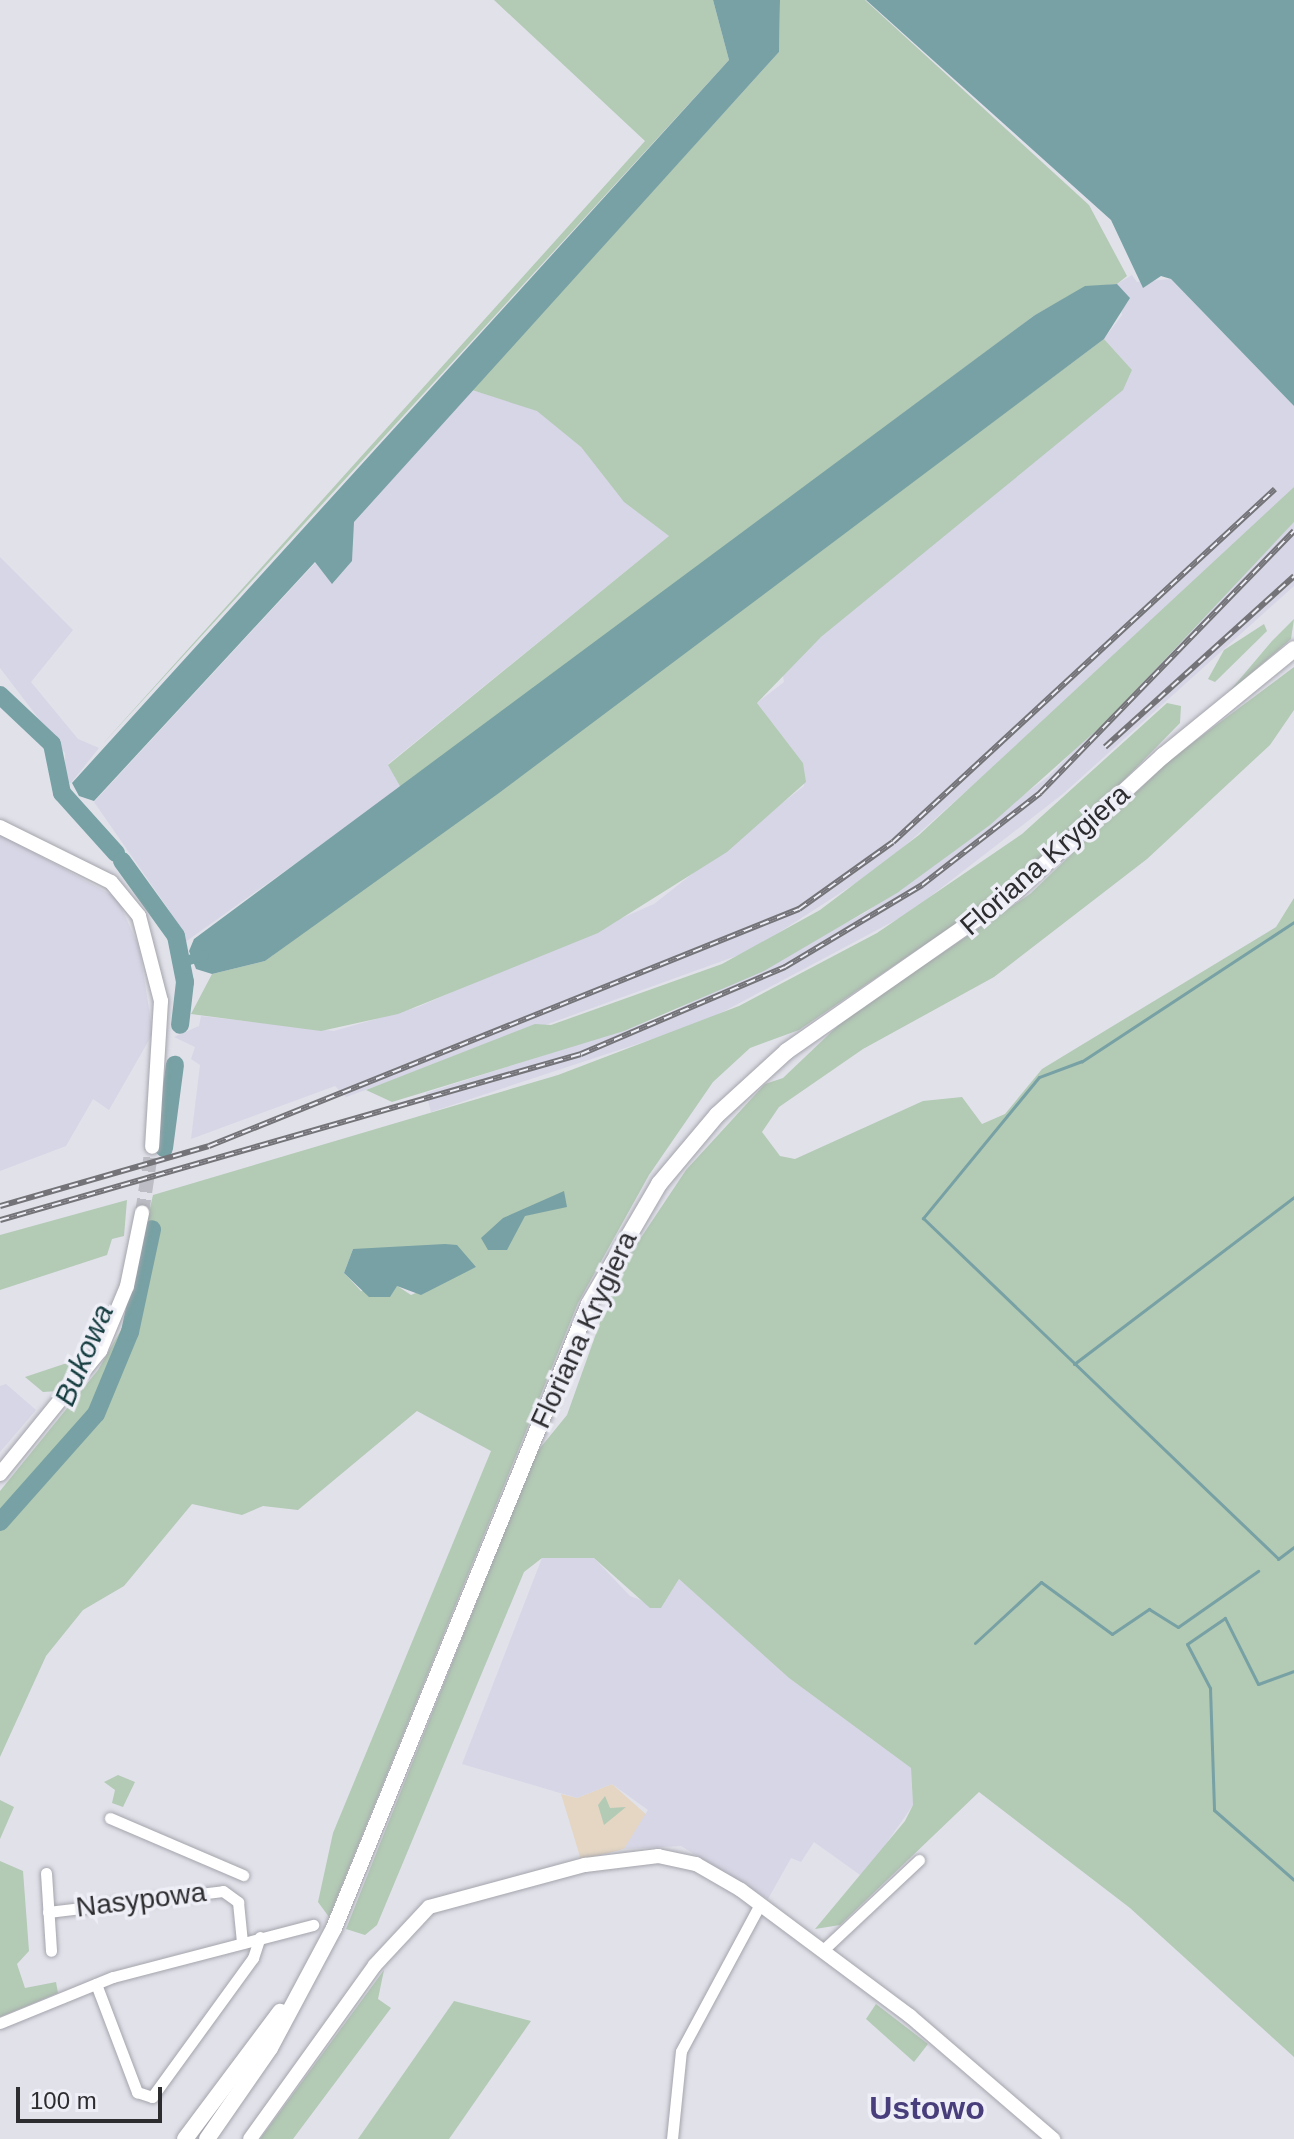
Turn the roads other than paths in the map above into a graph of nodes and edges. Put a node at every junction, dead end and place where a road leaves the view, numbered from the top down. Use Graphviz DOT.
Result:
graph roads {
  1 [pos="1294,649"];
  2 [pos="0,827"];
  3 [pos="152,1147"];
  4 [pos="142,1213"];
  5 [pos="0,1474"];
  6 [pos="110,1818"];
  7 [pos="919,1860"];
  8 [pos="46,1873"];
  9 [pos="243,1875"];
  10 [pos="760,1904"];
  11 [pos="48,1912"];
  12 [pos="313,1925"];
  13 [pos="260,1937"];
  14 [pos="242,1942"];
  15 [pos="51,1951"];
  16 [pos="822,1951"];
  17 [pos="303,1982"];
  18 [pos="96,1984"];
  19 [pos="0,2023"];
  20 [pos="185,2139"];
  21 [pos="207,2139"];
  22 [pos="250,2139"];
  23 [pos="672,2139"];
  24 [pos="1053,2139"];
  1 -- 17 [label="main road, Floriana Krygiera"];
  2 -- 3 [label="street"];
  4 -- 5 [label="street"];
  6 -- 9 [label="street"];
  7 -- 16 [label="street"];
  8 -- 11 [label="street"];
  10 -- 16 [label="street"];
  10 -- 22 [label="street"];
  10 -- 23 [label="street"];
  11 -- 14 [label="street, Nasypowa"];
  11 -- 15 [label="street"];
  12 -- 13 [label="street, Nasypowa"];
  13 -- 14 [label="street, Nasypowa"];
  13 -- 18 [label="street"];
  14 -- 18 [label="street, Nasypowa"];
  16 -- 24 [label="street"];
  17 -- 20 [label="main road, Floriana Krygiera"];
  17 -- 21 [label="main road, Floriana Krygiera"];
  18 -- 19 [label="street, Nasypowa"];
}
